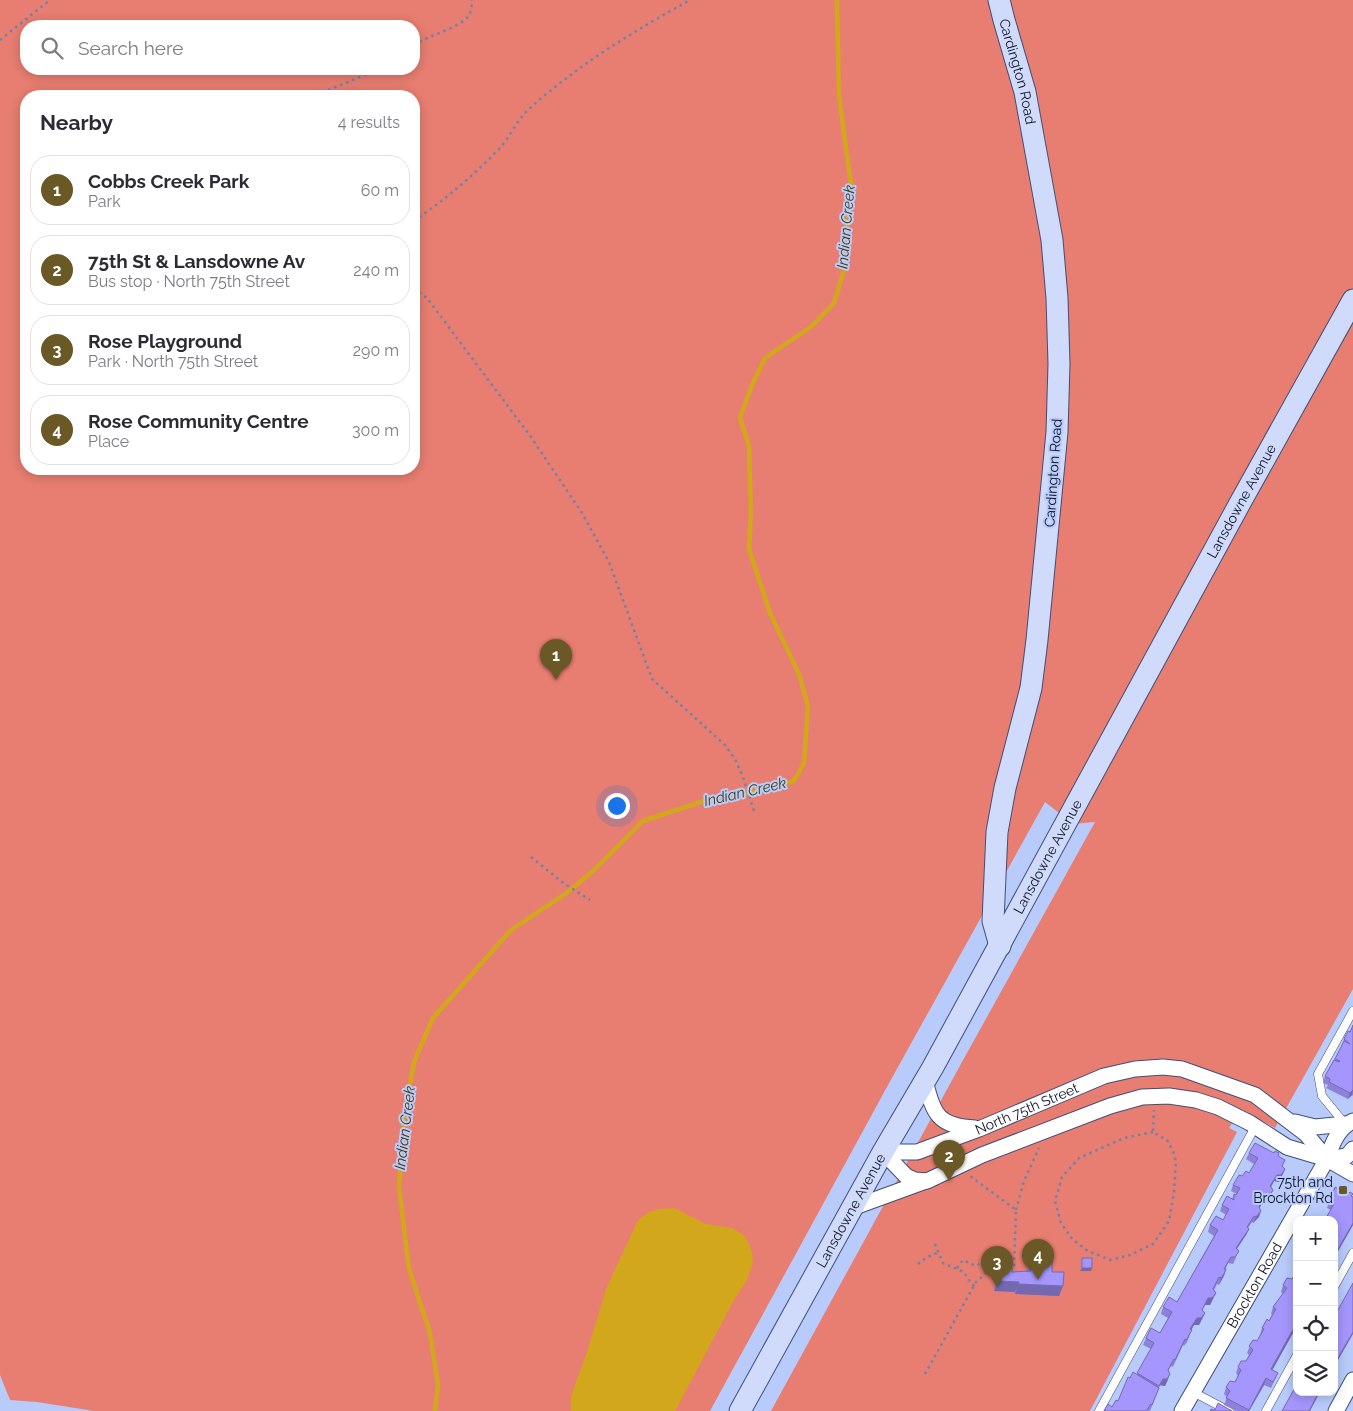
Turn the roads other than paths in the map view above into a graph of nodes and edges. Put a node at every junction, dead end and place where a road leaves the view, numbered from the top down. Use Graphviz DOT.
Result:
graph roads {
  1 [pos="1000,0"];
  2 [pos="1353,300"];
  3 [pos="1000,946"];
  4 [pos="1353,1011"];
  5 [pos="925,1080"];
  6 [pos="1289,1121"];
  7 [pos="1349,1122"];
  8 [pos="1255,1127"];
  9 [pos="979,1129"];
  10 [pos="1353,1150"];
  11 [pos="883,1152"];
  12 [pos="1327,1159"];
  13 [pos="1353,1174"];
  14 [pos="927,1180"];
  15 [pos="852,1208"];
  16 [pos="1353,1253"];
  17 [pos="1338,1280"];
  18 [pos="1293,1362"];
  19 [pos="1353,1380"];
  20 [pos="1194,1392"];
  21 [pos="740,1411"];
  22 [pos="1099,1411"];
  23 [pos="1182,1411"];
  24 [pos="1229,1411"];
  25 [pos="1266,1411"];
  26 [pos="1336,1411"];
  1 -- 3 [label="main road, Cardington Road"];
  2 -- 3 [label="main road, Lansdowne Avenue"];
  3 -- 5 [label="main road, Lansdowne Avenue"];
  4 -- 7 [label="lane"];
  5 -- 9 [label="street"];
  5 -- 11 [label="main road, Lansdowne Avenue"];
  6 -- 7 [label="street"];
  6 -- 9 [label="street, North 75th Street"];
  6 -- 12 [label="street, North 75th Street"];
  7 -- 12 [label="street, Brockton Road"];
  8 -- 12 [label="street, North 75th Street"];
  8 -- 14 [label="street, North 75th Street"];
  8 -- 22 [label="lane"];
  9 -- 11 [label="street, North 75th Street"];
  10 -- 12 [label="street"];
  11 -- 14 [label="street"];
  11 -- 15 [label="main road, Lansdowne Avenue"];
  12 -- 13 [label="street, North 75th Street"];
  12 -- 20 [label="street, Brockton Road"];
  14 -- 15 [label="street, North 75th Street"];
  15 -- 21 [label="main road, Lansdowne Avenue"];
  16 -- 17 [label="lane"];
  18 -- 25 [label="lane"];
  19 -- 26 [label="street"];
  20 -- 23 [label="street, Brockton Road"];
  20 -- 24 [label="lane"];
}
